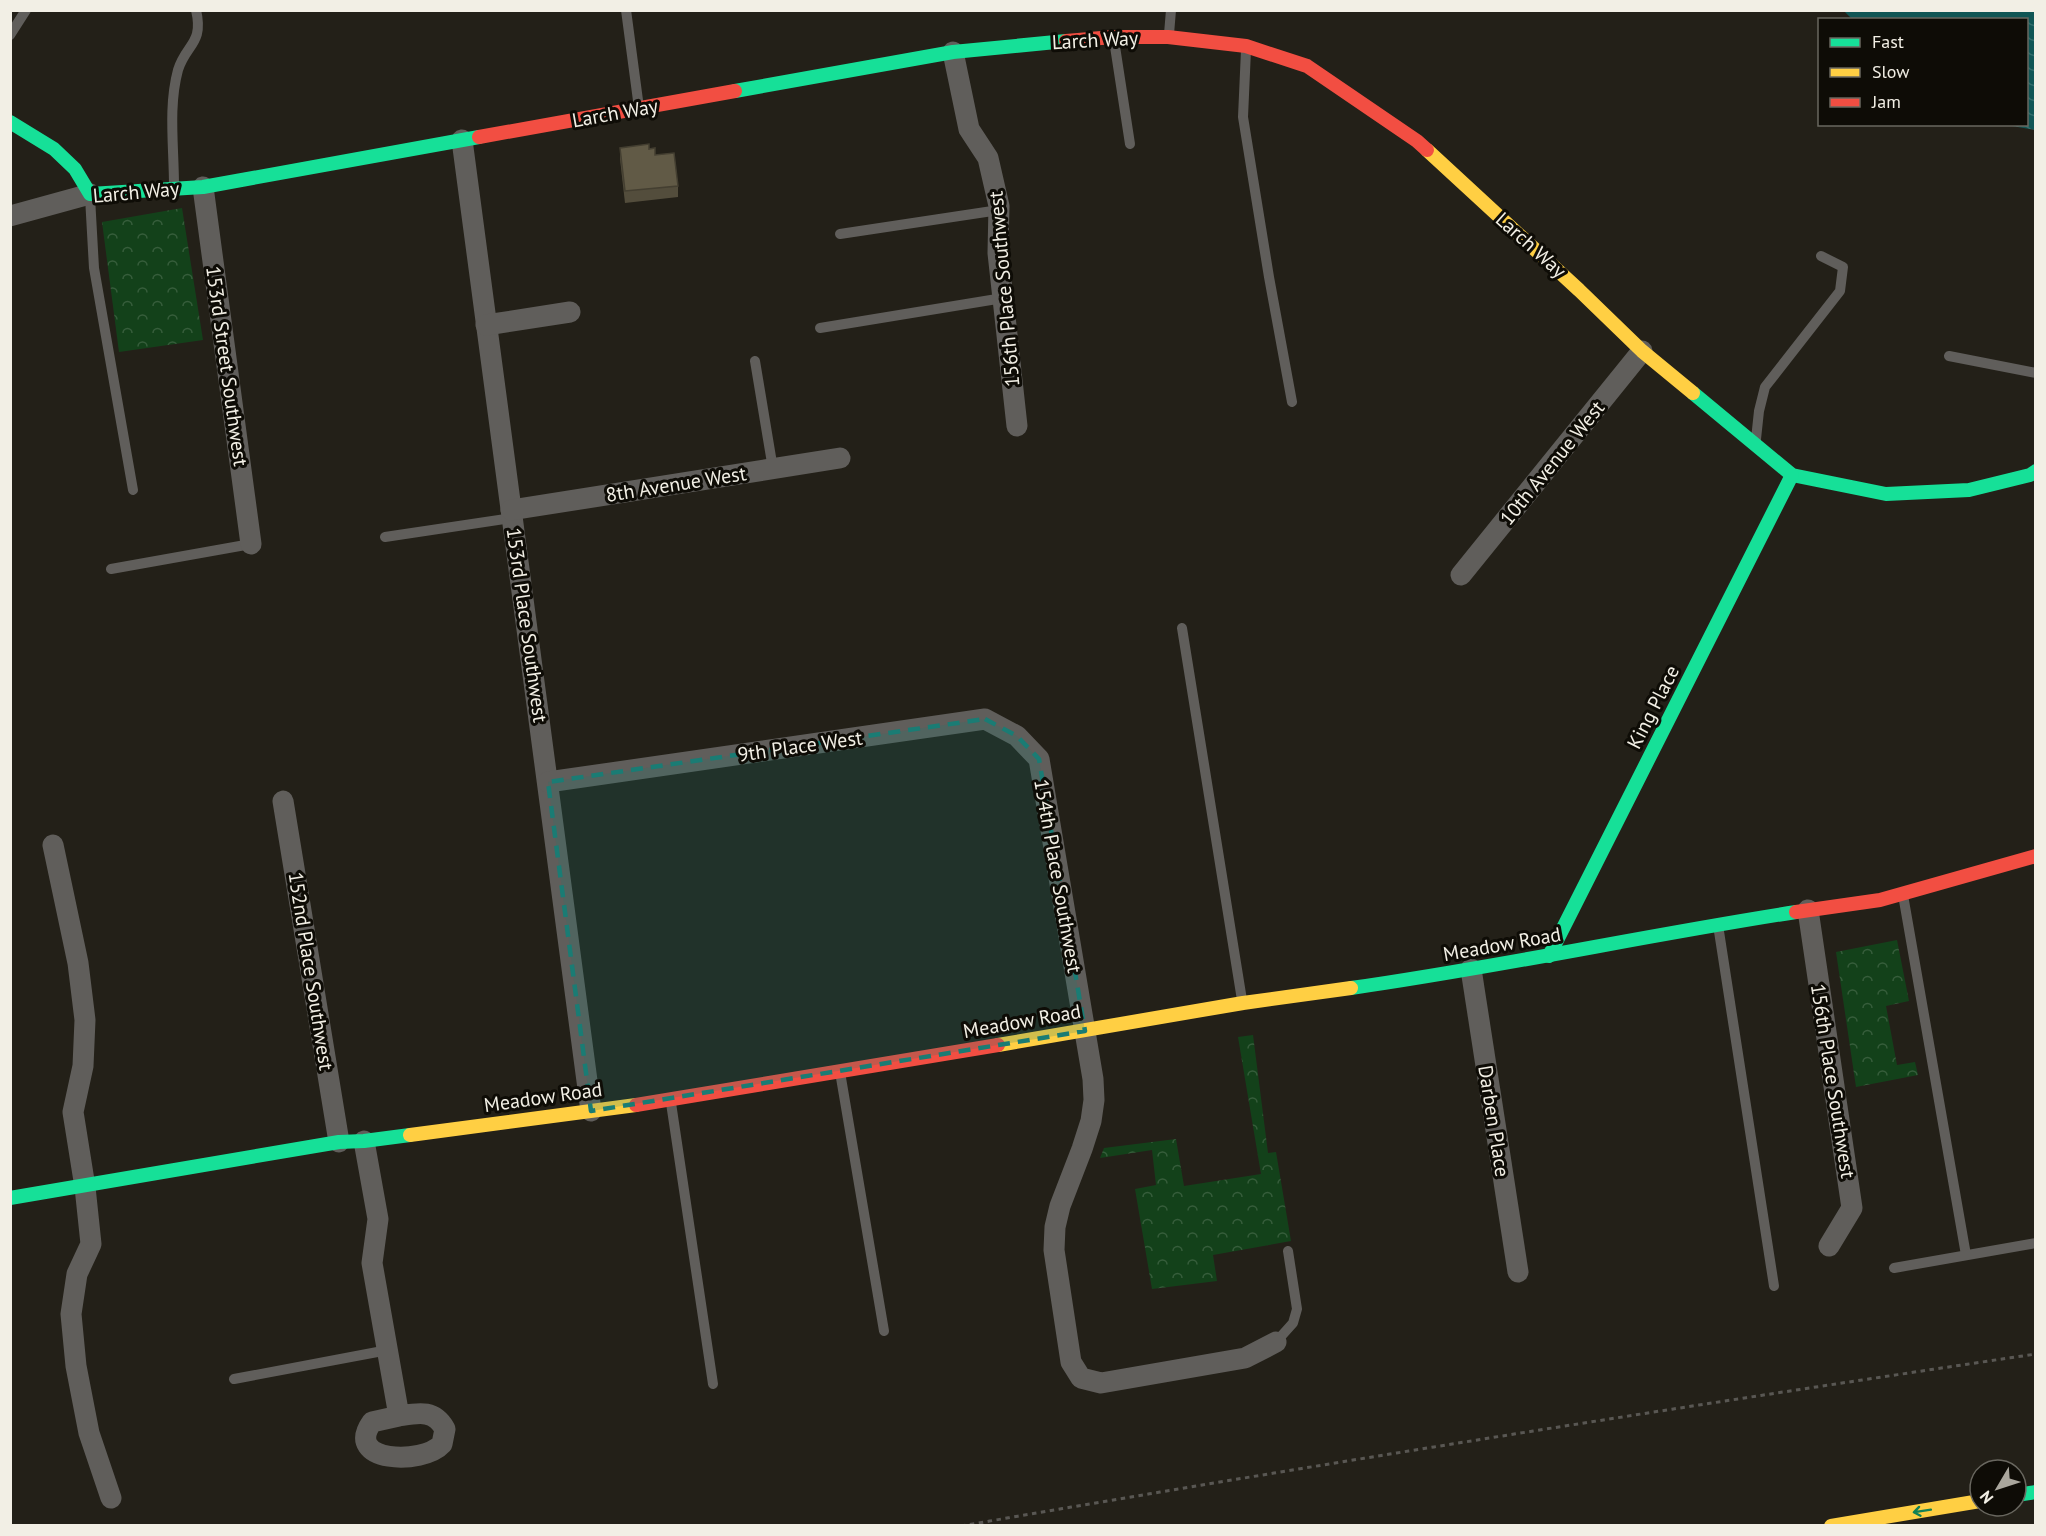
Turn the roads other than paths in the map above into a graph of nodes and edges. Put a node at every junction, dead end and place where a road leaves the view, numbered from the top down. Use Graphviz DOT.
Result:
graph roads {
  1 [pos="26,10"];
  2 [pos="196,10"];
  3 [pos="626,10"];
  4 [pos="1171,10"];
  5 [pos="10,35"];
  6 [pos="1113,37"];
  7 [pos="1168,37"];
  8 [pos="1246,46"];
  9 [pos="953,52"];
  10 [pos="639,108"];
  11 [pos="10,122"];
  12 [pos="462,140"];
  13 [pos="1130,144"];
  14 [pos="202,187"];
  15 [pos="174,189"];
  16 [pos="90,194"];
  17 [pos="999,210"];
  18 [pos="10,216"];
  19 [pos="840,234"];
  20 [pos="1821,255"];
  21 [pos="1003,298"];
  22 [pos="570,312"];
  23 [pos="486,325"];
  24 [pos="820,328"];
  25 [pos="1642,351"];
  26 [pos="1949,356"];
  27 [pos="755,361"];
  28 [pos="2036,373"];
  29 [pos="1292,402"];
  30 [pos="1017,426"];
  31 [pos="1756,445"];
  32 [pos="840,458"];
  33 [pos="773,469"];
  34 [pos="2036,471"];
  35 [pos="1792,475"];
  36 [pos="133,490"];
  37 [pos="512,514"];
  38 [pos="385,537"];
  39 [pos="251,544"];
  40 [pos="111,570"];
  41 [pos="1461,575"];
  42 [pos="1182,628"];
  43 [pos="1039,759"];
  44 [pos="548,782"];
  45 [pos="283,801"];
  46 [pos="53,845"];
  47 [pos="2036,856"];
  48 [pos="1903,893"];
  49 [pos="1808,910"];
  50 [pos="1718,924"];
  51 [pos="1548,956"];
  52 [pos="1471,969"];
  53 [pos="1243,1003"];
  54 [pos="1085,1031"];
  55 [pos="840,1072"];
  56 [pos="671,1100"];
  57 [pos="591,1111"];
  58 [pos="364,1141"];
  59 [pos="339,1142"];
  60 [pos="85,1186"];
  61 [pos="10,1198"];
  62 [pos="2036,1243"];
  63 [pos="1829,1246"];
  64 [pos="1288,1251"];
  65 [pos="1966,1256"];
  66 [pos="1894,1268"];
  67 [pos="1518,1272"];
  68 [pos="1774,1286"];
  69 [pos="884,1331"];
  70 [pos="1276,1342"];
  71 [pos="388,1350"];
  72 [pos="234,1379"];
  73 [pos="713,1384"];
  74 [pos="399,1416"];
  75 [pos="111,1498"];
  76 [pos="1968,1503"];
  77 [pos="1831,1526"];
  1 -- 5 [label="lane"];
  2 -- 15 [label="lane"];
  3 -- 10 [label="lane"];
  4 -- 7 [label="lane"];
  6 -- 7 [label="main road, Larch Way"];
  6 -- 9 [label="main road, Larch Way"];
  6 -- 13 [label="lane"];
  7 -- 8 [label="main road, Larch Way"];
  8 -- 25 [label="main road, Larch Way"];
  8 -- 29 [label="lane"];
  9 -- 10 [label="main road, Larch Way"];
  9 -- 17 [label="street, 156th Place Southwest"];
  10 -- 12 [label="main road, Larch Way"];
  11 -- 16 [label="main road"];
  12 -- 14 [label="main road, Larch Way"];
  12 -- 23 [label="street, 153rd Place Southwest"];
  14 -- 15 [label="main road, Larch Way"];
  14 -- 39 [label="street, 153rd Street Southwest"];
  15 -- 16 [label="main road, Larch Way"];
  16 -- 18 [label="street, Larch Way"];
  16 -- 36 [label="lane"];
  17 -- 19 [label="lane"];
  17 -- 21 [label="street, 156th Place Southwest"];
  20 -- 31 [label="lane"];
  21 -- 24 [label="lane"];
  21 -- 30 [label="street, 156th Place Southwest"];
  22 -- 23 [label="street"];
  23 -- 37 [label="street, 153rd Place Southwest"];
  25 -- 31 [label="main road, Larch Way"];
  25 -- 41 [label="street, 10th Avenue West"];
  26 -- 28 [label="lane"];
  27 -- 33 [label="lane"];
  31 -- 35 [label="main road, Larch Way"];
  32 -- 33 [label="street, 8th Avenue West"];
  33 -- 37 [label="street, 8th Avenue West"];
  34 -- 35 [label="main road, Larch Way"];
  35 -- 51 [label="main road, King Place"];
  37 -- 38 [label="lane"];
  37 -- 44 [label="street, 153rd Place Southwest"];
  39 -- 40 [label="lane"];
  42 -- 53 [label="lane"];
  43 -- 44 [label="street, 9th Place West"];
  43 -- 54 [label="street, 154th Place Southwest"];
  44 -- 57 [label="street, 153rd Place Southwest"];
  45 -- 59 [label="street, 152nd Place Southwest"];
  46 -- 60 [label="street"];
  47 -- 48 [label="main road, Meadow Road"];
  48 -- 49 [label="main road, Meadow Road"];
  48 -- 65 [label="lane"];
  49 -- 50 [label="main road, Meadow Road"];
  49 -- 63 [label="street, 156th Place Southwest"];
  50 -- 51 [label="main road, Meadow Road"];
  50 -- 68 [label="lane"];
  51 -- 52 [label="main road, Meadow Road"];
  52 -- 53 [label="main road, Meadow Road"];
  52 -- 67 [label="street, Darben Place"];
  53 -- 54 [label="main road, Meadow Road"];
  54 -- 55 [label="main road, Meadow Road"];
  54 -- 70 [label="street, 154th Place Southwest"];
  55 -- 56 [label="main road, Meadow Road"];
  55 -- 69 [label="lane"];
  56 -- 57 [label="main road, Meadow Road"];
  56 -- 73 [label="lane"];
  57 -- 58 [label="main road, Meadow Road"];
  58 -- 59 [label="main road, Meadow Road"];
  58 -- 71 [label="street"];
  59 -- 60 [label="main road, Meadow Road"];
  60 -- 61 [label="main road, Meadow Road"];
  60 -- 75 [label="street"];
  62 -- 65 [label="lane"];
  64 -- 70 [label="lane"];
  65 -- 66 [label="lane"];
  71 -- 72 [label="lane"];
  71 -- 74 [label="street"];
  76 -- 77 [label="main road, one-way"];
}
